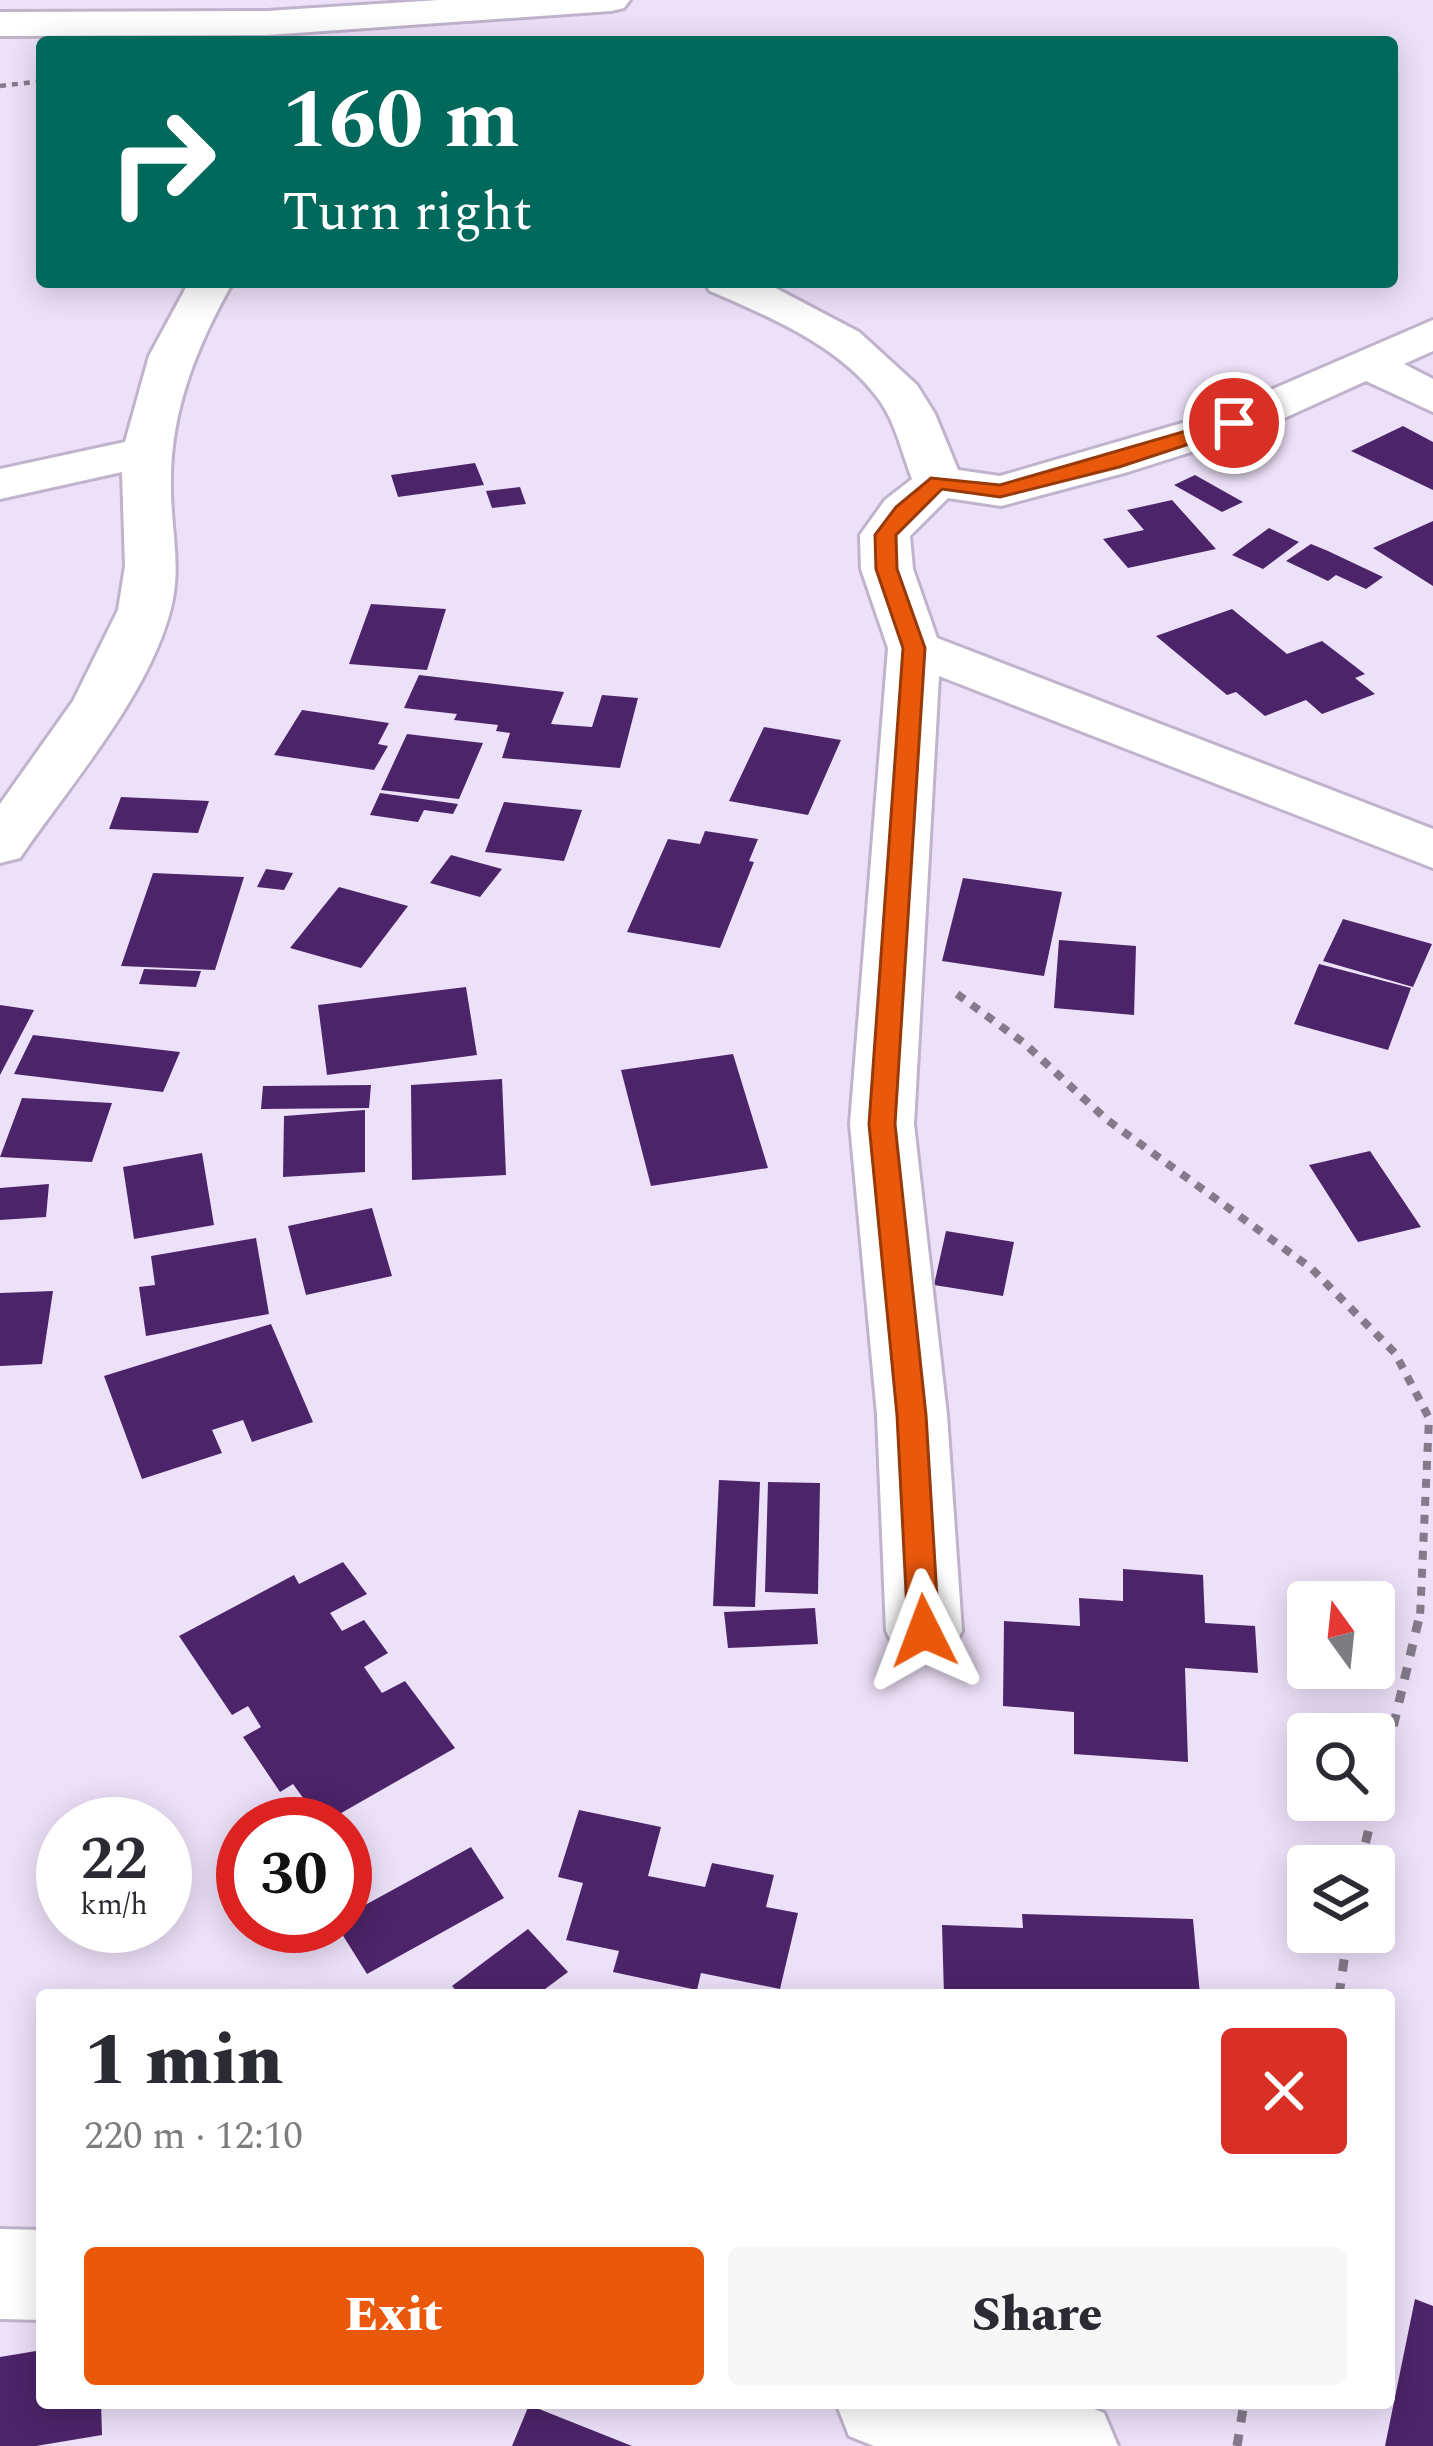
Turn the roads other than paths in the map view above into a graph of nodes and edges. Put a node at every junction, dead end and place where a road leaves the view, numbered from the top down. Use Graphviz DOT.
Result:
graph roads {
  1 [pos="611,0"];
  2 [pos="0,24"];
  3 [pos="450,27"];
  4 [pos="207,288"];
  5 [pos="741,288"];
  6 [pos="1433,334"];
  7 [pos="1368,364"];
  8 [pos="1433,398"];
  9 [pos="147,452"];
  10 [pos="938,482"];
  11 [pos="0,484"];
  12 [pos="914,648"];
  13 [pos="0,845"];
  14 [pos="1433,850"];
  15 [pos="924,1631"];
  16 [pos="0,2274"];
  17 [pos="36,2275"];
  18 [pos="908,2409"];
  19 [pos="1070,2446"];
  1 -- 3 [label="street"];
  2 -- 3 [label="street"];
  4 -- 9 [label="street"];
  5 -- 10 [label="street"];
  6 -- 7 [label="street"];
  7 -- 8 [label="street"];
  7 -- 10 [label="street"];
  9 -- 11 [label="street"];
  9 -- 13 [label="street"];
  10 -- 12 [label="street"];
  12 -- 14 [label="street"];
  12 -- 15 [label="street"];
  16 -- 17 [label="street"];
  18 -- 19 [label="street"];
}
